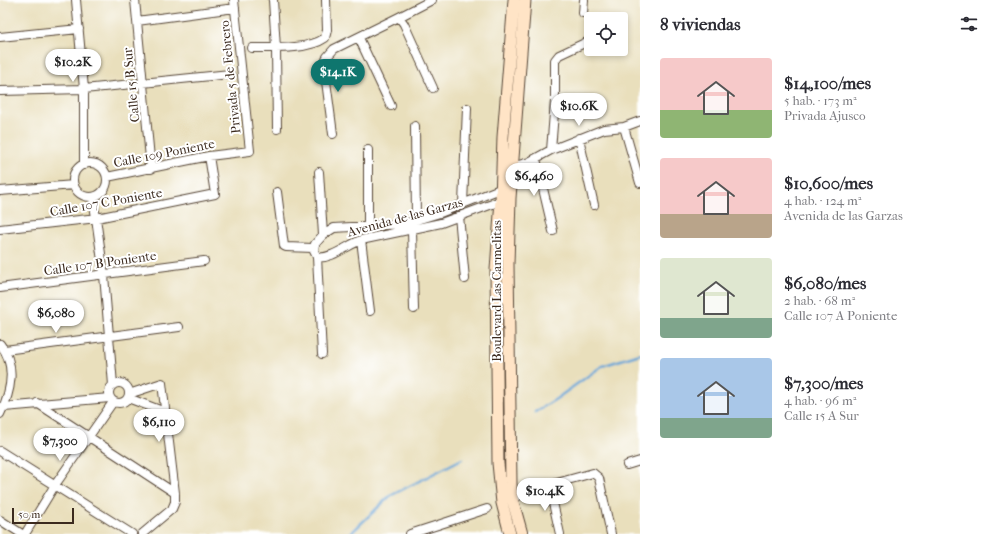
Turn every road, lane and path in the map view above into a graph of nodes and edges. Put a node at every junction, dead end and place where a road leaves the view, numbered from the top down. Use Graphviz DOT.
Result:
graph roads {
  1 [pos="76,0"];
  2 [pos="135,0"];
  3 [pos="273,0"];
  4 [pos="326,0"];
  5 [pos="432,0"];
  6 [pos="514,0"];
  7 [pos="525,0"];
  8 [pos="584,0"];
  9 [pos="235,4"];
  10 [pos="583,13"];
  11 [pos="399,17"];
  12 [pos="137,21"];
  13 [pos="79,29"];
  14 [pos="0,37"];
  15 [pos="359,38"];
  16 [pos="584,43"];
  17 [pos="252,48"];
  18 [pos="276,48"];
  19 [pos="230,74"];
  20 [pos="144,82"];
  21 [pos="84,88"];
  22 [pos="433,88"];
  23 [pos="0,91"];
  24 [pos="391,106"];
  25 [pos="467,108"];
  26 [pos="640,121"];
  27 [pos="415,126"];
  28 [pos="624,127"];
  29 [pos="277,129"];
  30 [pos="333,134"];
  31 [pos="579,138"];
  32 [pos="368,150"];
  33 [pos="551,150"];
  34 [pos="250,151"];
  35 [pos="209,156"];
  36 [pos="536,159"];
  37 [pos="84,165"];
  38 [pos="151,169"];
  39 [pos="507,169"];
  40 [pos="319,172"];
  41 [pos="107,176"];
  42 [pos="640,183"];
  43 [pos="74,185"];
  44 [pos="506,187"];
  45 [pos="0,191"];
  46 [pos="277,192"];
  47 [pos="93,197"];
  48 [pos="506,199"];
  49 [pos="464,204"];
  50 [pos="594,205"];
  51 [pos="460,216"];
  52 [pos="97,218"];
  53 [pos="416,220"];
  54 [pos="368,227"];
  55 [pos="0,229"];
  56 [pos="412,230"];
  57 [pos="553,231"];
  58 [pos="323,235"];
  59 [pos="361,240"];
  60 [pos="313,248"];
  61 [pos="317,257"];
  62 [pos="204,261"];
  63 [pos="104,275"];
  64 [pos="465,279"];
  65 [pos="0,288"];
  66 [pos="414,309"];
  67 [pos="370,311"];
  68 [pos="179,327"];
  69 [pos="110,337"];
  70 [pos="2,347"];
  71 [pos="322,354"];
  72 [pos="113,385"];
  73 [pos="128,396"];
  74 [pos="111,400"];
  75 [pos="37,403"];
  76 [pos="2,411"];
  77 [pos="165,412"];
  78 [pos="88,437"];
  79 [pos="0,451"];
  80 [pos="640,461"];
  81 [pos="627,465"];
  82 [pos="55,485"];
  83 [pos="549,485"];
  84 [pos="175,493"];
  85 [pos="512,498"];
  86 [pos="487,509"];
  87 [pos="0,520"];
  88 [pos="22,534"];
  89 [pos="26,534"];
  90 [pos="132,534"];
  91 [pos="142,534"];
  92 [pos="410,534"];
  93 [pos="510,534"];
  94 [pos="522,534"];
  95 [pos="560,534"];
  96 [pos="611,534"];
  1 -- 13 [label="street"];
  2 -- 12 [label="street, Calle 15 B Sur"];
  3 -- 18 [label="street"];
  4 -- 18 [label="street"];
  5 -- 11 [label="street"];
  6 -- 39 [label="main road, Boulevard Las Carmelitas"];
  7 -- 39 [label="main road, Boulevard Las Carmelitas"];
  8 -- 10 [label="street"];
  9 -- 12 [label="street"];
  9 -- 34 [label="street, Privada 5 de Febrero"];
  11 -- 15 [label="street"];
  11 -- 22 [label="street"];
  12 -- 20 [label="street, Calle 15 B Sur"];
  13 -- 14 [label="street"];
  13 -- 21 [label="street"];
  15 -- 24 [label="street"];
  15 -- 30 [label="street"];
  16 -- 33 [label="street"];
  17 -- 18 [label="street"];
  18 -- 29 [label="street"];
  19 -- 20 [label="street"];
  20 -- 21 [label="street"];
  20 -- 38 [label="street, Calle 15 B Sur"];
  21 -- 23 [label="street"];
  21 -- 37 [label="street"];
  25 -- 49 [label="street"];
  26 -- 28 [label="street"];
  27 -- 53 [label="street"];
  28 -- 31 [label="street"];
  28 -- 42 [label="street"];
  31 -- 33 [label="street"];
  31 -- 50 [label="street"];
  32 -- 54 [label="street"];
  33 -- 36 [label="street"];
  34 -- 35 [label="street, Calle 109 Poniente"];
  35 -- 38 [label="street, Calle 109 Poniente"];
  35 -- 52 [label="street, Calle 107 C Poniente"];
  36 -- 39 [label="street"];
  36 -- 57 [label="street"];
  37 -- 41 [label="street"];
  37 -- 43 [label="street"];
  38 -- 41 [label="street, Calle 109 Poniente"];
  39 -- 44 [label="main road, Boulevard Las Carmelitas"];
  40 -- 58 [label="street"];
  41 -- 47 [label="street"];
  43 -- 45 [label="street"];
  43 -- 47 [label="street"];
  44 -- 48 [label="main road, Boulevard Las Carmelitas"];
  44 -- 49 [label="street, Avenida de las Garzas"];
  46 -- 60 [label="street"];
  47 -- 52 [label="street"];
  48 -- 51 [label="street, Avenida de las Garzas"];
  48 -- 85 [label="main road, Boulevard Las Carmelitas"];
  48 -- 93 [label="main road, Boulevard Las Carmelitas"];
  49 -- 53 [label="street, Avenida de las Garzas"];
  51 -- 56 [label="street, Avenida de las Garzas"];
  51 -- 64 [label="street"];
  52 -- 55 [label="street, Calle 107 C Poniente"];
  52 -- 63 [label="street"];
  53 -- 54 [label="street, Avenida de las Garzas"];
  54 -- 58 [label="street, Avenida de las Garzas"];
  56 -- 59 [label="street, Avenida de las Garzas"];
  56 -- 66 [label="street"];
  58 -- 60 [label="street, Avenida de las Garzas"];
  59 -- 61 [label="street, Avenida de las Garzas"];
  59 -- 67 [label="street"];
  60 -- 61 [label="street"];
  61 -- 71 [label="street"];
  62 -- 63 [label="street, Calle 107 B Poniente"];
  63 -- 65 [label="street, Calle 107 B Poniente"];
  63 -- 69 [label="street"];
  68 -- 69 [label="street"];
  69 -- 70 [label="street"];
  69 -- 72 [label="street"];
  70 -- 76 [label="street"];
  72 -- 73 [label="street"];
  72 -- 74 [label="street"];
  73 -- 74 [label="street"];
  73 -- 77 [label="street"];
  73 -- 77 [label="street"];
  74 -- 75 [label="street"];
  74 -- 78 [label="street"];
  75 -- 76 [label="street"];
  75 -- 78 [label="street"];
  77 -- 84 [label="street"];
  78 -- 82 [label="street"];
  78 -- 84 [label="street"];
  79 -- 82 [label="street"];
  80 -- 81 [label="street"];
  82 -- 89 [label="street"];
  82 -- 90 [label="street"];
  83 -- 85 [label="street"];
  83 -- 95 [label="street"];
  83 -- 96 [label="street"];
  84 -- 91 [label="street"];
  85 -- 94 [label="main road, Boulevard Las Carmelitas"];
  86 -- 92 [label="street"];
  87 -- 88 [label="street"];
}
